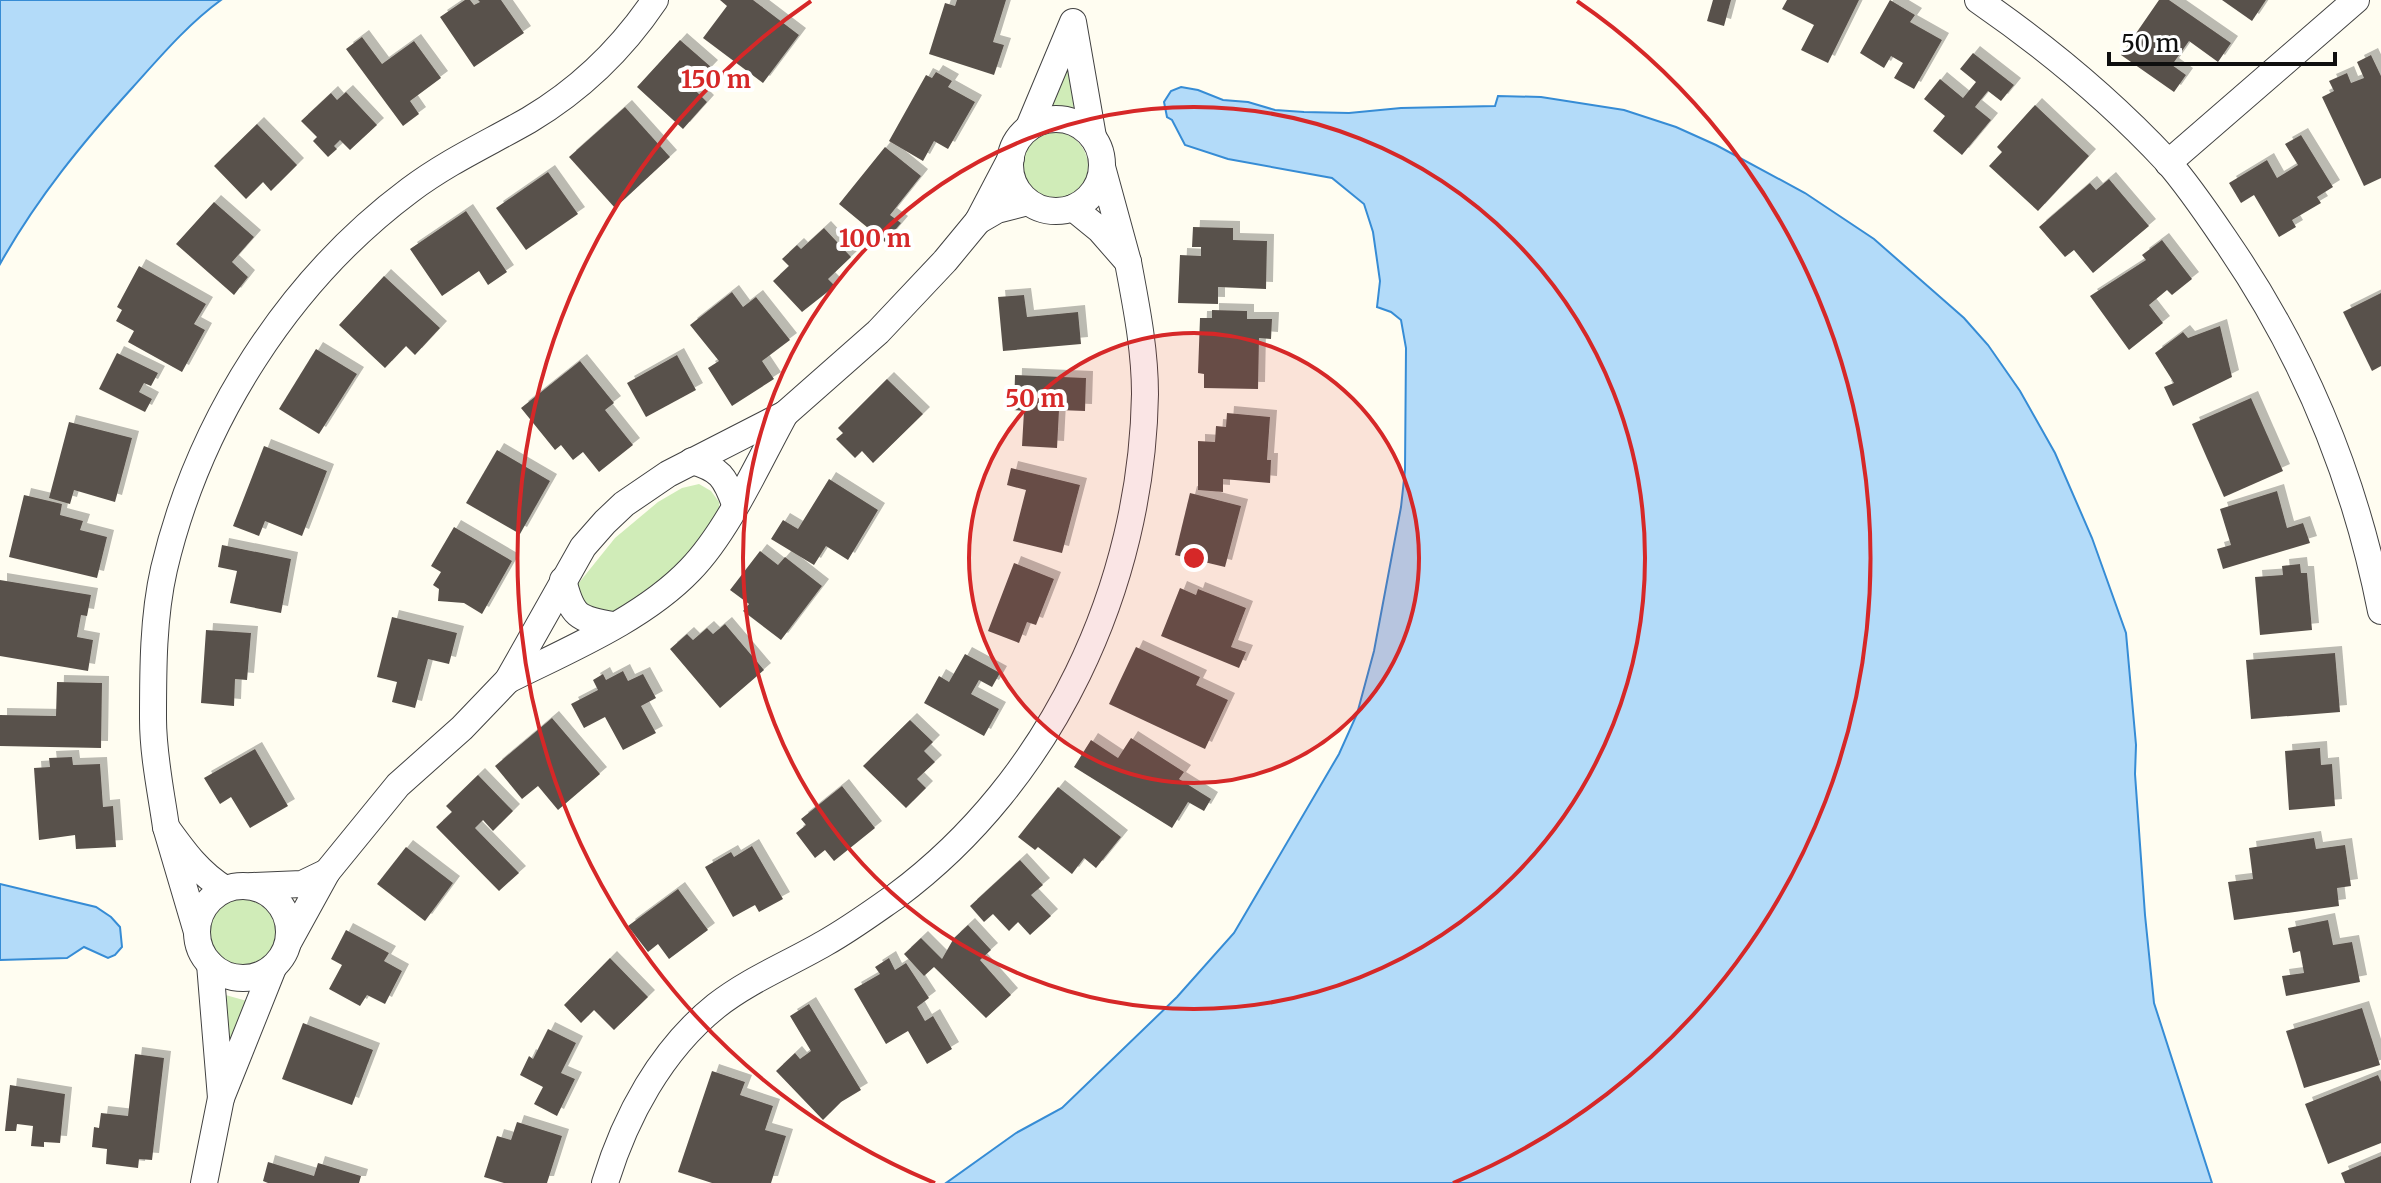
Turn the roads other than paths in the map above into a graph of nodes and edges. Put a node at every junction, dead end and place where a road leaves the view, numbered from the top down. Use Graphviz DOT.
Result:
graph roads {
  1 [pos="655,0"];
  2 [pos="1978,0"];
  3 [pos="2356,0"];
  4 [pos="1075,11"];
  5 [pos="1029,127"];
  6 [pos="1093,137"];
  7 [pos="1011,158"];
  8 [pos="2168,163"];
  9 [pos="1102,167"];
  10 [pos="1028,202"];
  11 [pos="1073,208"];
  12 [pos="978,221"];
  13 [pos="1128,262"];
  14 [pos="785,414"];
  15 [pos="692,461"];
  16 [pos="735,504"];
  17 [pos="563,580"];
  18 [pos="2381,611"];
  19 [pos="613,625"];
  20 [pos="508,680"];
  21 [pos="166,827"];
  22 [pos="327,872"];
  23 [pos="252,886"];
  24 [pos="225,889"];
  25 [pos="197,932"];
  26 [pos="289,941"];
  27 [pos="210,964"];
  28 [pos="273,968"];
  29 [pos="221,1098"];
  30 [pos="204,1183"];
  31 [pos="605,1183"];
  1 -- 21 [label="street"];
  2 -- 8 [label="street"];
  3 -- 8 [label="street"];
  4 -- 5 [label="street"];
  4 -- 6 [label="street"];
  5 -- 6 [label="street"];
  5 -- 7 [label="street"];
  6 -- 9 [label="street"];
  7 -- 10 [label="street"];
  7 -- 12 [label="street"];
  8 -- 18 [label="street"];
  9 -- 11 [label="street"];
  9 -- 13 [label="street"];
  10 -- 11 [label="street"];
  10 -- 12 [label="street"];
  11 -- 13 [label="street"];
  12 -- 14 [label="street"];
  13 -- 31 [label="street"];
  14 -- 15 [label="street"];
  14 -- 16 [label="street"];
  15 -- 16 [label="street"];
  15 -- 17 [label="street"];
  16 -- 19 [label="street"];
  17 -- 19 [label="street"];
  17 -- 20 [label="street"];
  19 -- 20 [label="street"];
  20 -- 22 [label="street"];
  21 -- 24 [label="street"];
  21 -- 25 [label="street"];
  22 -- 23 [label="street"];
  22 -- 26 [label="street"];
  23 -- 24 [label="street"];
  23 -- 26 [label="street"];
  24 -- 25 [label="street"];
  25 -- 27 [label="street"];
  26 -- 28 [label="street"];
  27 -- 28 [label="street"];
  27 -- 29 [label="street"];
  28 -- 29 [label="street"];
  29 -- 30 [label="street"];
}
